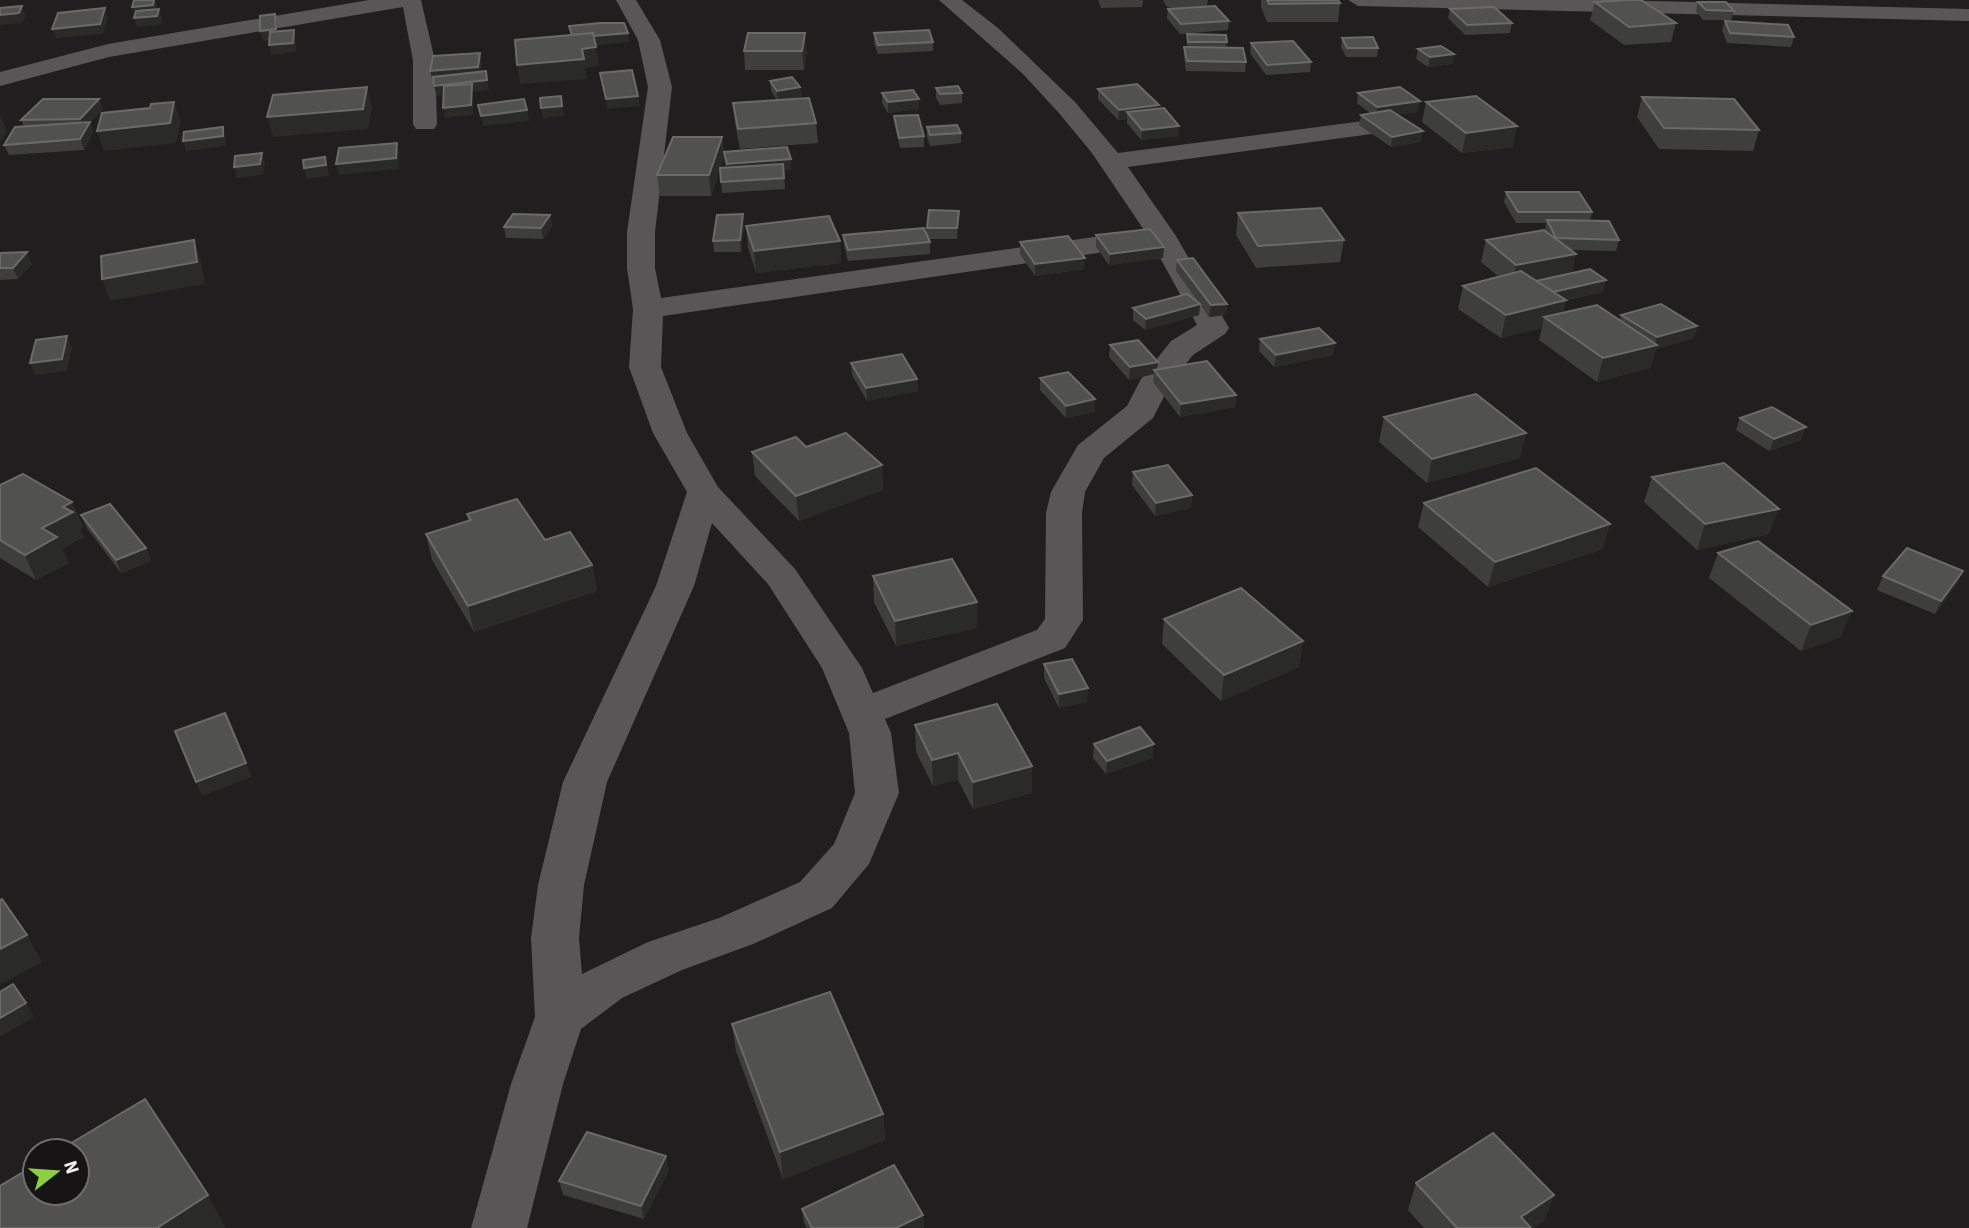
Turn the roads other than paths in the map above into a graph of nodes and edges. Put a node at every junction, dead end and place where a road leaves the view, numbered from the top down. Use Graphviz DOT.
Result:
graph roads {
  1 [pos="409,0"];
  2 [pos="626,0"];
  3 [pos="948,0"];
  4 [pos="1358,0"];
  5 [pos="1969,15"];
  6 [pos="0,79"];
  7 [pos="425,124"];
  8 [pos="1386,125"];
  9 [pos="1110,162"];
  10 [pos="1160,236"];
  11 [pos="648,309"];
  12 [pos="704,492"];
  13 [pos="862,712"];
  14 [pos="560,1017"];
  15 [pos="499,1228"];
  1 -- 6 [label="street"];
  1 -- 7 [label="street"];
  2 -- 11 [label="street"];
  3 -- 9 [label="street"];
  4 -- 5 [label="street"];
  8 -- 9 [label="street"];
  9 -- 10 [label="street"];
  10 -- 11 [label="street"];
  10 -- 13 [label="street"];
  11 -- 12 [label="street"];
  12 -- 13 [label="street"];
  12 -- 14 [label="street"];
  13 -- 14 [label="street"];
  14 -- 15 [label="street"];
}
